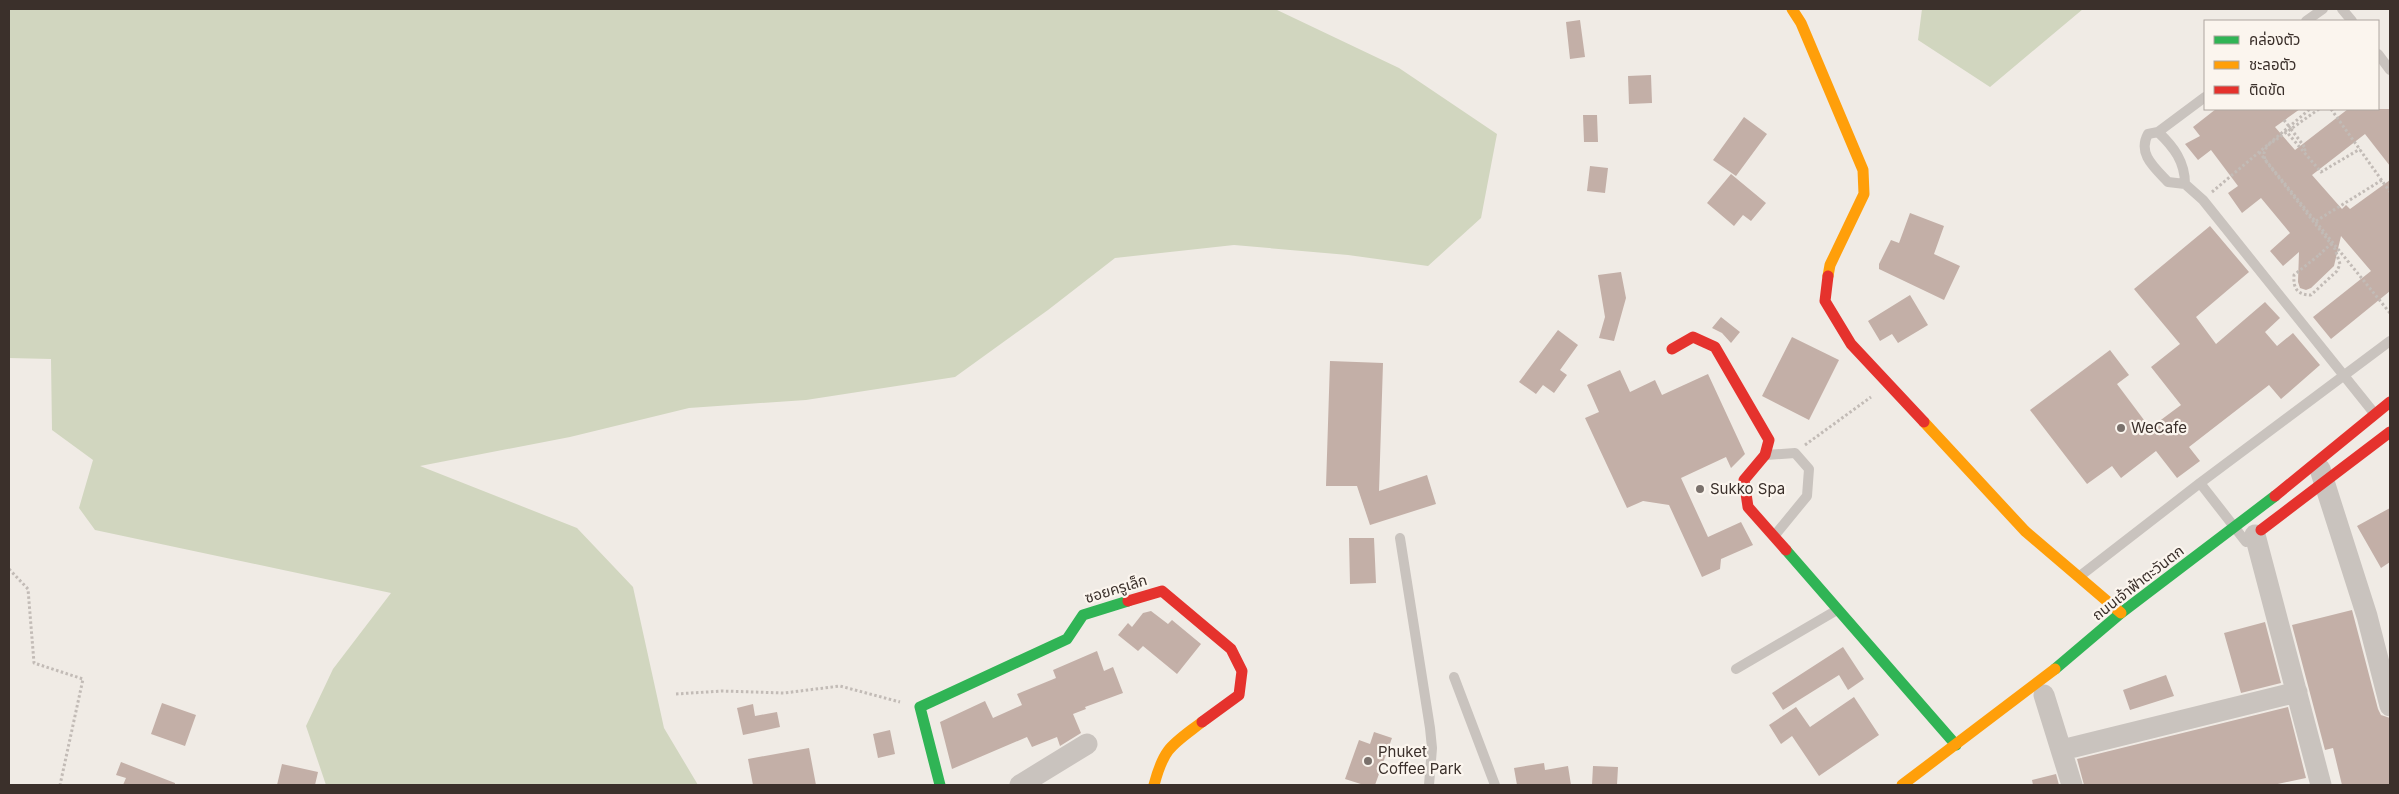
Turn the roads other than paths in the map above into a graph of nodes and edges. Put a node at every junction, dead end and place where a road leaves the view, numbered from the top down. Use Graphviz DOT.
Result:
graph roads {
  1 [pos="1792,9"];
  2 [pos="2323,9"];
  3 [pos="2342,9"];
  4 [pos="2307,20"];
  5 [pos="2351,20"];
  6 [pos="2379,55"];
  7 [pos="2390,70"];
  8 [pos="2204,98"];
  9 [pos="2158,132"];
  10 [pos="2185,184"];
  11 [pos="2390,341"];
  12 [pos="1672,349"];
  13 [pos="2345,375"];
  14 [pos="2390,402"];
  15 [pos="2375,414"];
  16 [pos="2390,432"];
  17 [pos="1765,455"];
  18 [pos="2317,462"];
  19 [pos="2324,482"];
  20 [pos="2200,483"];
  21 [pos="2234,528"];
  22 [pos="1774,537"];
  23 [pos="1400,538"];
  24 [pos="2246,542"];
  25 [pos="2078,576"];
  26 [pos="1837,610"];
  27 [pos="2121,613"];
  28 [pos="1736,669"];
  29 [pos="1454,677"];
  30 [pos="2297,692"];
  31 [pos="2044,695"];
  32 [pos="2390,706"];
  33 [pos="1087,744"];
  34 [pos="1956,745"];
  35 [pos="2062,750"];
  36 [pos="1430,781"];
  37 [pos="940,785"];
  38 [pos="1020,785"];
  39 [pos="1154,785"];
  40 [pos="1421,785"];
  41 [pos="1495,785"];
  42 [pos="1902,785"];
  43 [pos="2072,785"];
  44 [pos="2321,785"];
  1 -- 25 [label="street"];
  2 -- 4 [label="lane"];
  3 -- 5 [label="lane"];
  6 -- 7 [label="lane"];
  8 -- 9 [label="lane"];
  9 -- 10 [label="lane"];
  9 -- 10 [label="lane"];
  10 -- 13 [label="lane"];
  11 -- 13 [label="lane"];
  12 -- 17 [label="street"];
  13 -- 15 [label="lane"];
  13 -- 20 [label="lane"];
  14 -- 15 [label="street, ถนนเจ้าฟ้าตะวันตก"];
  15 -- 18 [label="street, ถนนเจ้าฟ้าตะวันตก"];
  16 -- 19 [label="street"];
  17 -- 22 [label="street"];
  17 -- 22 [label="lane"];
  18 -- 19 [label="street"];
  18 -- 21 [label="street, ถนนเจ้าฟ้าตะวันตก"];
  19 -- 24 [label="street"];
  19 -- 32 [label="street"];
  20 -- 21 [label="lane"];
  20 -- 25 [label="lane"];
  21 -- 24 [label="lane"];
  21 -- 27 [label="street, ถนนเจ้าฟ้าตะวันตก"];
  22 -- 26 [label="street"];
  23 -- 36 [label="lane"];
  24 -- 30 [label="street"];
  25 -- 27 [label="street"];
  26 -- 28 [label="lane"];
  26 -- 34 [label="street"];
  27 -- 34 [label="street, ถนนเจ้าฟ้าตะวันตก"];
  29 -- 41 [label="lane"];
  30 -- 35 [label="street"];
  30 -- 44 [label="street"];
  31 -- 35 [label="street"];
  33 -- 38 [label="street"];
  34 -- 42 [label="street, ถนนเจ้าฟ้าตะวันตก"];
  35 -- 43 [label="street"];
  36 -- 40 [label="lane"];
  37 -- 39 [label="street, ซอยครูเล็ก"];
}
